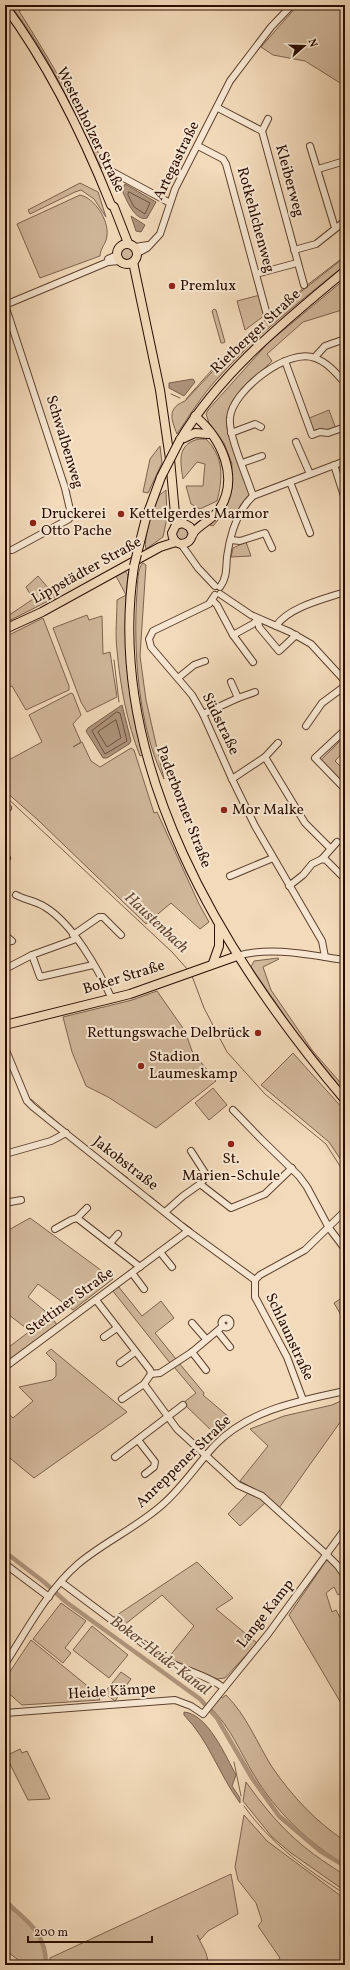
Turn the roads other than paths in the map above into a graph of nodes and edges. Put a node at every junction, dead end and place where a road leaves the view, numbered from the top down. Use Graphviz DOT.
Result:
graph roads {
  1 [pos="292,5"];
  2 [pos="5,6"];
  3 [pos="218,108"];
  4 [pos="268,119"];
  5 [pos="262,131"];
  6 [pos="198,146"];
  7 [pos="310,146"];
  8 [pos="345,161"];
  9 [pos="318,169"];
  10 [pos="109,170"];
  11 [pos="170,202"];
  12 [pos="345,221"];
  13 [pos="335,228"];
  14 [pos="130,247"];
  15 [pos="294,250"];
  16 [pos="124,261"];
  17 [pos="297,263"];
  18 [pos="345,271"];
  19 [pos="256,274"];
  20 [pos="304,285"];
  21 [pos="5,305"];
  22 [pos="267,315"];
  23 [pos="345,339"];
  24 [pos="315,357"];
  25 [pos="285,361"];
  26 [pos="345,383"];
  27 [pos="193,419"];
  28 [pos="261,427"];
  29 [pos="345,427"];
  30 [pos="231,433"];
  31 [pos="211,436"];
  32 [pos="180,440"];
  33 [pos="296,442"];
  34 [pos="262,456"];
  35 [pos="345,461"];
  36 [pos="242,463"];
  37 [pos="334,465"];
  38 [pos="310,474"];
  39 [pos="290,482"];
  40 [pos="253,496"];
  41 [pos="345,499"];
  42 [pos="185,527"];
  43 [pos="310,534"];
  44 [pos="231,540"];
  45 [pos="179,541"];
  46 [pos="272,548"];
  47 [pos="5,550"];
  48 [pos="218,592"];
  49 [pos="345,592"];
  50 [pos="258,619"];
  51 [pos="276,626"];
  52 [pos="5,629"];
  53 [pos="233,635"];
  54 [pos="296,635"];
  55 [pos="205,661"];
  56 [pos="253,662"];
  57 [pos="178,678"];
  58 [pos="345,681"];
  59 [pos="231,682"];
  60 [pos="345,686"];
  61 [pos="255,692"];
  62 [pos="238,698"];
  63 [pos="203,714"];
  64 [pos="306,726"];
  65 [pos="345,730"];
  66 [pos="278,743"];
  67 [pos="265,757"];
  68 [pos="232,779"];
  69 [pos="345,789"];
  70 [pos="337,842"];
  71 [pos="330,848"];
  72 [pos="273,858"];
  73 [pos="322,859"];
  74 [pos="230,876"];
  75 [pos="345,880"];
  76 [pos="289,886"];
  77 [pos="16,895"];
  78 [pos="218,923"];
  79 [pos="5,934"];
  80 [pos="121,935"];
  81 [pos="75,937"];
  82 [pos="5,942"];
  83 [pos="32,954"];
  84 [pos="237,956"];
  85 [pos="325,957"];
  86 [pos="345,960"];
  87 [pos="213,963"];
  88 [pos="93,965"];
  89 [pos="5,969"];
  90 [pos="112,999"];
  91 [pos="5,1025"];
  92 [pos="5,1048"];
  93 [pos="7,1061"];
  94 [pos="345,1100"];
  95 [pos="233,1110"];
  96 [pos="66,1134"];
  97 [pos="191,1151"];
  98 [pos="5,1154"];
  99 [pos="292,1168"];
  100 [pos="200,1184"];
  101 [pos="21,1200"];
  102 [pos="5,1203"];
  103 [pos="87,1208"];
  104 [pos="345,1211"];
  105 [pos="165,1212"];
  106 [pos="77,1218"];
  107 [pos="329,1228"];
  108 [pos="55,1229"];
  109 [pos="188,1231"];
  110 [pos="118,1234"];
  111 [pos="110,1243"];
  112 [pos="345,1249"];
  113 [pos="160,1252"];
  114 [pos="140,1267"];
  115 [pos="172,1267"];
  116 [pos="132,1273"];
  117 [pos="255,1280"];
  118 [pos="144,1289"];
  119 [pos="96,1300"];
  120 [pos="192,1323"];
  121 [pos="223,1326"];
  122 [pos="117,1328"];
  123 [pos="218,1332"];
  124 [pos="104,1337"];
  125 [pos="206,1340"];
  126 [pos="230,1347"];
  127 [pos="135,1352"];
  128 [pos="192,1352"];
  129 [pos="120,1363"];
  130 [pos="5,1367"];
  131 [pos="206,1370"];
  132 [pos="150,1374"];
  133 [pos="144,1384"];
  134 [pos="345,1391"];
  135 [pos="122,1399"];
  136 [pos="303,1400"];
  137 [pos="183,1405"];
  138 [pos="168,1417"];
  139 [pos="138,1440"];
  140 [pos="206,1456"];
  141 [pos="115,1457"];
  142 [pos="145,1474"];
  143 [pos="345,1528"];
  144 [pos="327,1555"];
  145 [pos="5,1564"];
  146 [pos="345,1576"];
  147 [pos="61,1582"];
  148 [pos="52,1592"];
  149 [pos="5,1664"];
  150 [pos="224,1688"];
  151 [pos="5,1713"];
  1 -- 3 [label="street, Artegastraße"];
  2 -- 14 [label="main road, Westenholzer Straße"];
  3 -- 5 [label="street, Kleiberweg"];
  3 -- 6 [label="street, Artegastraße"];
  4 -- 5 [label="street"];
  5 -- 15 [label="street, Kleiberweg"];
  6 -- 11 [label="street, Artegastraße"];
  6 -- 19 [label="street, Rotkehlchenweg"];
  7 -- 9 [label="street"];
  8 -- 9 [label="street"];
  9 -- 13 [label="street"];
  10 -- 11 [label="street"];
  11 -- 14 [label="street, Artegastraße"];
  12 -- 13 [label="street"];
  13 -- 15 [label="street"];
  14 -- 16 [label="main road"];
  14 -- 16 [label="main road"];
  15 -- 17 [label="street, Kleiberweg"];
  16 -- 21 [label="street"];
  16 -- 42 [label="main road"];
  17 -- 19 [label="street"];
  17 -- 20 [label="street, Kleiberweg"];
  18 -- 27 [label="main road, Rietberger Straße"];
  19 -- 22 [label="street, Rotkehlchenweg"];
  21 -- 47 [label="street, Schwalbenweg"];
  23 -- 24 [label="street"];
  24 -- 25 [label="street"];
  24 -- 26 [label="street"];
  25 -- 29 [label="street"];
  25 -- 30 [label="street"];
  27 -- 31 [label="main road"];
  27 -- 32 [label="main road, Rietberger Straße"];
  28 -- 30 [label="street"];
  30 -- 36 [label="street"];
  31 -- 32 [label="main road"];
  31 -- 42 [label="main road"];
  32 -- 78 [label="main road, Paderborner Straße, bridge"];
  33 -- 38 [label="street"];
  34 -- 36 [label="street"];
  35 -- 37 [label="street"];
  36 -- 40 [label="street"];
  37 -- 38 [label="street"];
  37 -- 41 [label="street"];
  38 -- 39 [label="street"];
  39 -- 40 [label="street"];
  39 -- 43 [label="street"];
  40 -- 44 [label="street"];
  42 -- 45 [label="main road"];
  42 -- 45 [label="main road"];
  44 -- 46 [label="street"];
  44 -- 48 [label="street"];
  45 -- 48 [label="street"];
  45 -- 52 [label="main road, Lippstädter Straße"];
  48 -- 50 [label="street"];
  48 -- 53 [label="street"];
  48 -- 57 [label="street, Südstraße"];
  49 -- 51 [label="street"];
  50 -- 51 [label="street"];
  50 -- 53 [label="street"];
  50 -- 54 [label="street"];
  51 -- 54 [label="street"];
  53 -- 56 [label="street"];
  54 -- 58 [label="street"];
  55 -- 57 [label="street"];
  57 -- 63 [label="street, Südstraße"];
  59 -- 62 [label="street"];
  60 -- 64 [label="street"];
  61 -- 62 [label="street"];
  62 -- 63 [label="street"];
  63 -- 68 [label="street, Südstraße"];
  65 -- 69 [label="street"];
  66 -- 67 [label="street"];
  67 -- 68 [label="street"];
  67 -- 71 [label="street"];
  68 -- 72 [label="street, Südstraße"];
  70 -- 71 [label="street"];
  71 -- 73 [label="street"];
  72 -- 74 [label="street"];
  72 -- 76 [label="street, Südstraße"];
  73 -- 75 [label="street"];
  73 -- 76 [label="street"];
  76 -- 85 [label="street, Südstraße"];
  77 -- 81 [label="street"];
  78 -- 84 [label="main road, Paderborner Straße"];
  78 -- 87 [label="main road"];
  79 -- 82 [label="street"];
  80 -- 81 [label="street"];
  81 -- 83 [label="street"];
  81 -- 88 [label="street"];
  83 -- 88 [label="street"];
  83 -- 89 [label="street"];
  84 -- 85 [label="street, Boker Straße"];
  84 -- 87 [label="main road, Boker Straße"];
  84 -- 94 [label="main road, Paderborner Straße"];
  85 -- 86 [label="street, Boker Straße"];
  87 -- 90 [label="main road, Boker Straße"];
  88 -- 90 [label="street"];
  90 -- 91 [label="main road, Boker Straße"];
  92 -- 93 [label="street, Jakobstraße"];
  93 -- 96 [label="street, Jakobstraße"];
  95 -- 99 [label="street"];
  96 -- 98 [label="street"];
  96 -- 105 [label="street, Jakobstraße"];
  97 -- 100 [label="street"];
  99 -- 100 [label="street"];
  99 -- 107 [label="street"];
  100 -- 105 [label="street"];
  101 -- 102 [label="street"];
  103 -- 106 [label="street"];
  104 -- 107 [label="street, Schlaunstraße"];
  105 -- 109 [label="street, Jakobstraße"];
  106 -- 108 [label="street"];
  106 -- 111 [label="street"];
  107 -- 112 [label="street"];
  107 -- 117 [label="street, Schlaunstraße"];
  109 -- 113 [label="street, Stettiner Straße"];
  109 -- 117 [label="street, Jakobstraße"];
  110 -- 111 [label="street"];
  111 -- 114 [label="street"];
  113 -- 114 [label="street, Stettiner Straße"];
  113 -- 115 [label="street"];
  114 -- 116 [label="street, Stettiner Straße"];
  116 -- 118 [label="street, Stettiner Straße"];
  116 -- 119 [label="street, Stettiner Straße"];
  117 -- 136 [label="street, Schlaunstraße"];
  119 -- 122 [label="street"];
  119 -- 130 [label="street, Stettiner Straße"];
  120 -- 125 [label="street"];
  121 -- 123 [label="street"];
  122 -- 124 [label="street"];
  122 -- 127 [label="street"];
  123 -- 125 [label="street"];
  123 -- 126 [label="street"];
  125 -- 128 [label="street"];
  127 -- 129 [label="street"];
  127 -- 132 [label="street"];
  128 -- 131 [label="street"];
  128 -- 132 [label="street"];
  132 -- 133 [label="street"];
  133 -- 135 [label="street"];
  133 -- 138 [label="street"];
  134 -- 136 [label="street, Anreppener Straße"];
  136 -- 140 [label="street, Anreppener Straße"];
  137 -- 138 [label="street"];
  138 -- 139 [label="street"];
  138 -- 140 [label="street"];
  139 -- 141 [label="street"];
  139 -- 142 [label="street"];
  140 -- 144 [label="street"];
  140 -- 147 [label="street, Anreppener Straße"];
  143 -- 144 [label="street, Lange Kamp"];
  144 -- 146 [label="street"];
  144 -- 150 [label="street, Lange Kamp"];
  145 -- 148 [label="street"];
  147 -- 148 [label="street, Anreppener Straße"];
  147 -- 150 [label="street, Heide Kämpe"];
  148 -- 149 [label="street, Anreppener Straße"];
  150 -- 151 [label="street, Heide Kämpe"];
}
